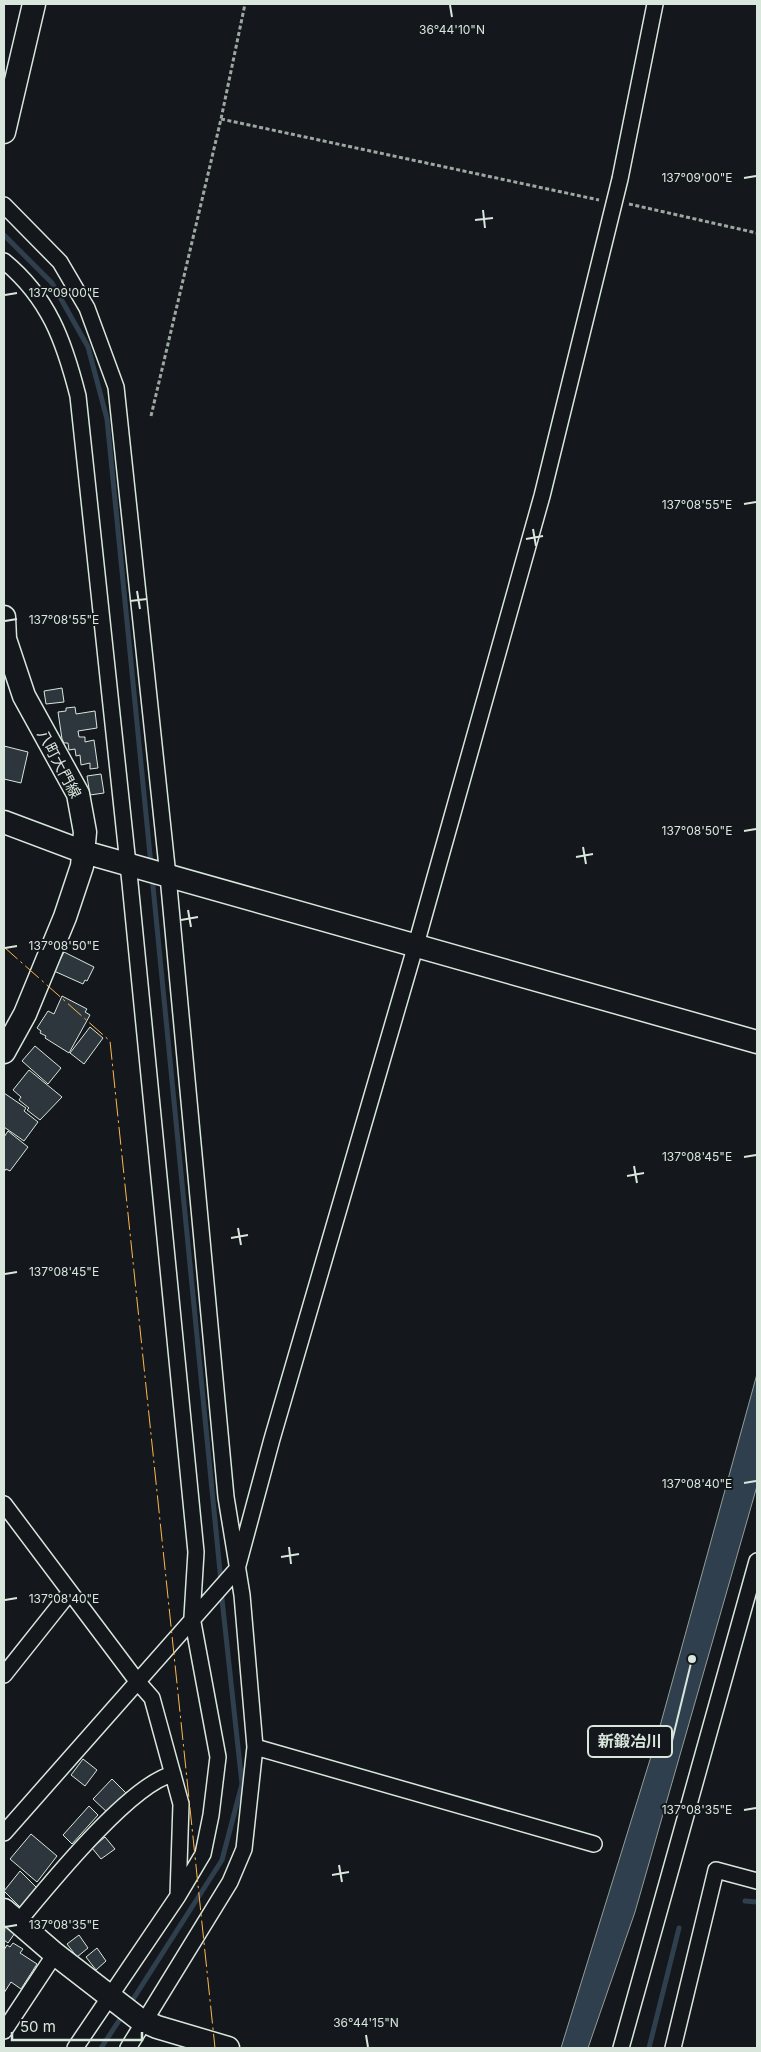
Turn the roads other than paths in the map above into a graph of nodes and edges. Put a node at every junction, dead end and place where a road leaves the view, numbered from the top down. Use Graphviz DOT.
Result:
graph roads {
  1 [pos="34,4"];
  2 [pos="655,4"];
  3 [pos="4,132"];
  4 [pos="4,205"];
  5 [pos="4,261"];
  6 [pos="4,617"];
  7 [pos="4,822"];
  8 [pos="84,852"];
  9 [pos="128,864"];
  10 [pos="168,876"];
  11 [pos="415,947"];
  12 [pos="757,1042"];
  13 [pos="4,1052"];
  14 [pos="4,1504"];
  15 [pos="757,1561"];
  16 [pos="237,1569"];
  17 [pos="70,1592"];
  18 [pos="192,1617"];
  19 [pos="4,1674"];
  20 [pos="137,1681"];
  21 [pos="255,1747"];
  22 [pos="173,1774"];
  23 [pos="4,1833"];
  24 [pos="594,1844"];
  25 [pos="757,1881"];
  26 [pos="178,1896"];
  27 [pos="11,1916"];
  28 [pos="55,1954"];
  29 [pos="114,1999"];
  30 [pos="142,2020"];
  31 [pos="4,2031"];
  32 [pos="75,2048"];
  33 [pos="128,2048"];
  34 [pos="228,2048"];
  35 [pos="621,2048"];
  36 [pos="673,2048"];
  1 -- 3 [label="main road"];
  2 -- 11 [label="street"];
  4 -- 10 [label="street"];
  5 -- 9 [label="street"];
  6 -- 8 [label="main road, 八町大門線"];
  7 -- 8 [label="main road"];
  8 -- 9 [label="main road"];
  8 -- 13 [label="main road, 八町大門線"];
  9 -- 10 [label="main road"];
  9 -- 18 [label="street"];
  10 -- 11 [label="main road"];
  10 -- 16 [label="street"];
  11 -- 12 [label="main road"];
  11 -- 16 [label="street"];
  14 -- 17 [label="street"];
  15 -- 35 [label="street"];
  16 -- 18 [label="street"];
  16 -- 21 [label="street"];
  17 -- 19 [label="street"];
  17 -- 20 [label="street"];
  18 -- 20 [label="street"];
  18 -- 26 [label="street"];
  20 -- 22 [label="street"];
  20 -- 23 [label="street"];
  21 -- 24 [label="street"];
  21 -- 30 [label="street"];
  22 -- 26 [label="street"];
  22 -- 27 [label="street"];
  25 -- 36 [label="street"];
  26 -- 29 [label="street"];
  27 -- 28 [label="main road"];
  28 -- 29 [label="main road"];
  28 -- 31 [label="street"];
  29 -- 30 [label="main road"];
  29 -- 32 [label="street"];
  30 -- 33 [label="street"];
  30 -- 34 [label="main road"];
}
